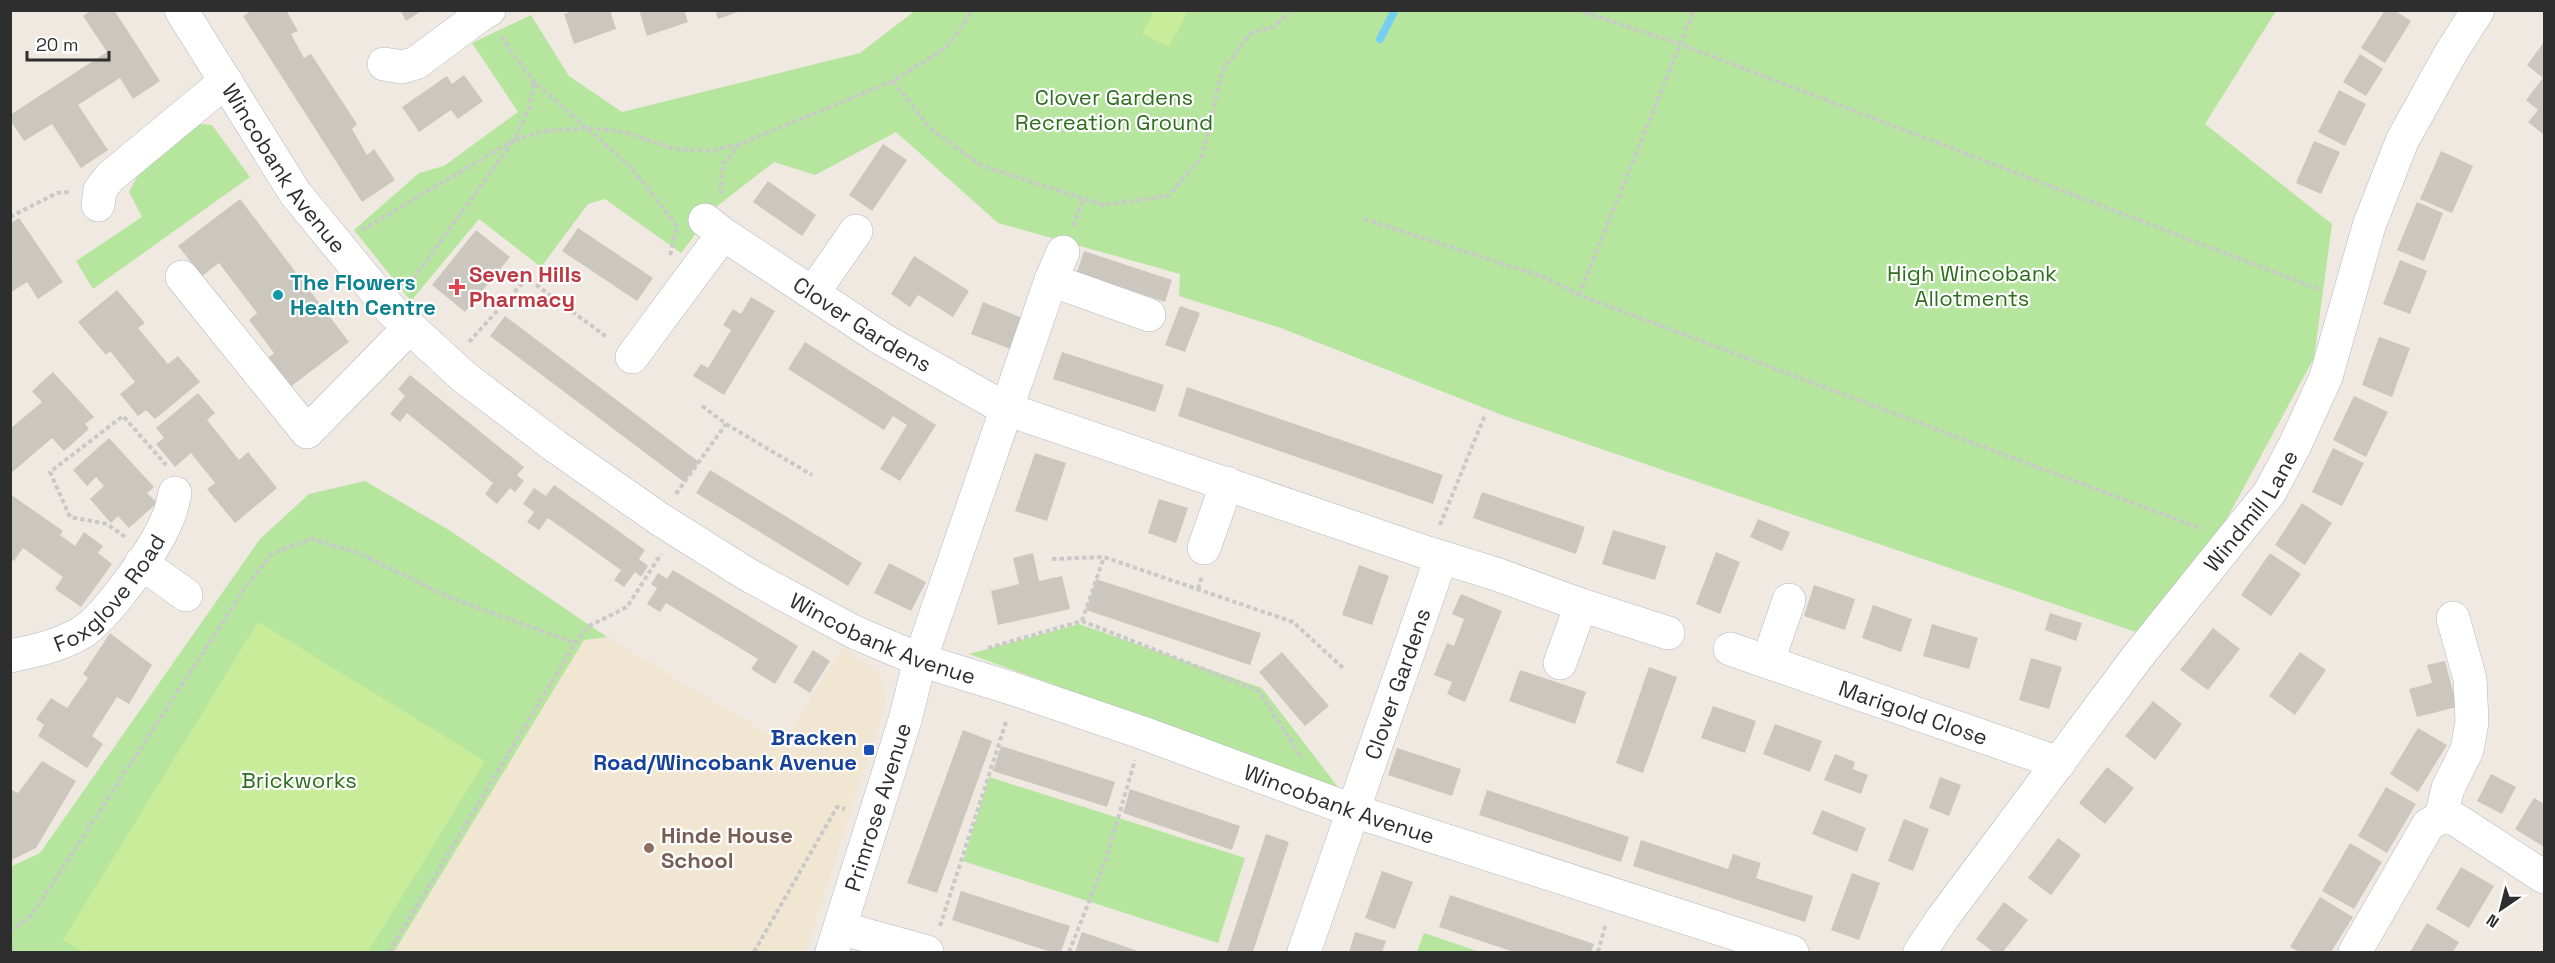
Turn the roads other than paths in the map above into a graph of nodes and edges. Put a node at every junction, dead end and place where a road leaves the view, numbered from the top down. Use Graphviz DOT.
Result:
graph roads {
  1 [pos="181,10"];
  2 [pos="2478,10"];
  3 [pos="484,11"];
  4 [pos="384,64"];
  5 [pos="226,81"];
  6 [pos="99,198"];
  7 [pos="856,231"];
  8 [pos="182,277"];
  9 [pos="813,293"];
  10 [pos="1149,315"];
  11 [pos="400,319"];
  12 [pos="632,357"];
  13 [pos="1006,409"];
  14 [pos="1227,483"];
  15 [pos="175,493"];
  16 [pos="1204,548"];
  17 [pos="1435,555"];
  18 [pos="144,558"];
  19 [pos="186,595"];
  20 [pos="1790,600"];
  21 [pos="1581,605"];
  22 [pos="2453,618"];
  23 [pos="1668,633"];
  24 [pos="1730,649"];
  25 [pos="10,656"];
  26 [pos="920,660"];
  27 [pos="1768,661"];
  28 [pos="1560,663"];
  29 [pos="2059,763"];
  30 [pos="1354,811"];
  31 [pos="2441,817"];
  32 [pos="2544,877"];
  33 [pos="836,940"];
  34 [pos="933,941"];
  35 [pos="1304,952"];
  36 [pos="1792,952"];
  37 [pos="1920,952"];
  38 [pos="2355,952"];
  1 -- 5 [label="street, Wincobank Avenue"];
  2 -- 29 [label="street, Windmill Lane"];
  3 -- 4 [label="street"];
  5 -- 6 [label="street"];
  5 -- 11 [label="street, Wincobank Avenue"];
  7 -- 9 [label="street"];
  8 -- 11 [label="street"];
  9 -- 12 [label="street, Clover Gardens"];
  9 -- 13 [label="street, Clover Gardens"];
  10 -- 13 [label="street"];
  11 -- 26 [label="street, Wincobank Avenue"];
  13 -- 14 [label="street, Clover Gardens"];
  13 -- 26 [label="street"];
  14 -- 16 [label="street"];
  14 -- 17 [label="street, Clover Gardens"];
  15 -- 18 [label="street, Foxglove Road"];
  17 -- 21 [label="street, Clover Gardens"];
  17 -- 30 [label="street, Clover Gardens"];
  18 -- 19 [label="street"];
  18 -- 25 [label="street, Foxglove Road"];
  20 -- 27 [label="street"];
  21 -- 23 [label="street, Clover Gardens"];
  21 -- 28 [label="street"];
  22 -- 31 [label="street"];
  24 -- 27 [label="street, Marigold Close"];
  26 -- 30 [label="street, Wincobank Avenue"];
  26 -- 33 [label="street, Primrose Avenue"];
  27 -- 29 [label="street, Marigold Close"];
  29 -- 37 [label="street, Windmill Lane"];
  30 -- 35 [label="street"];
  30 -- 36 [label="street, Wincobank Avenue"];
  31 -- 32 [label="street"];
  31 -- 38 [label="street"];
  33 -- 34 [label="street"];
}
